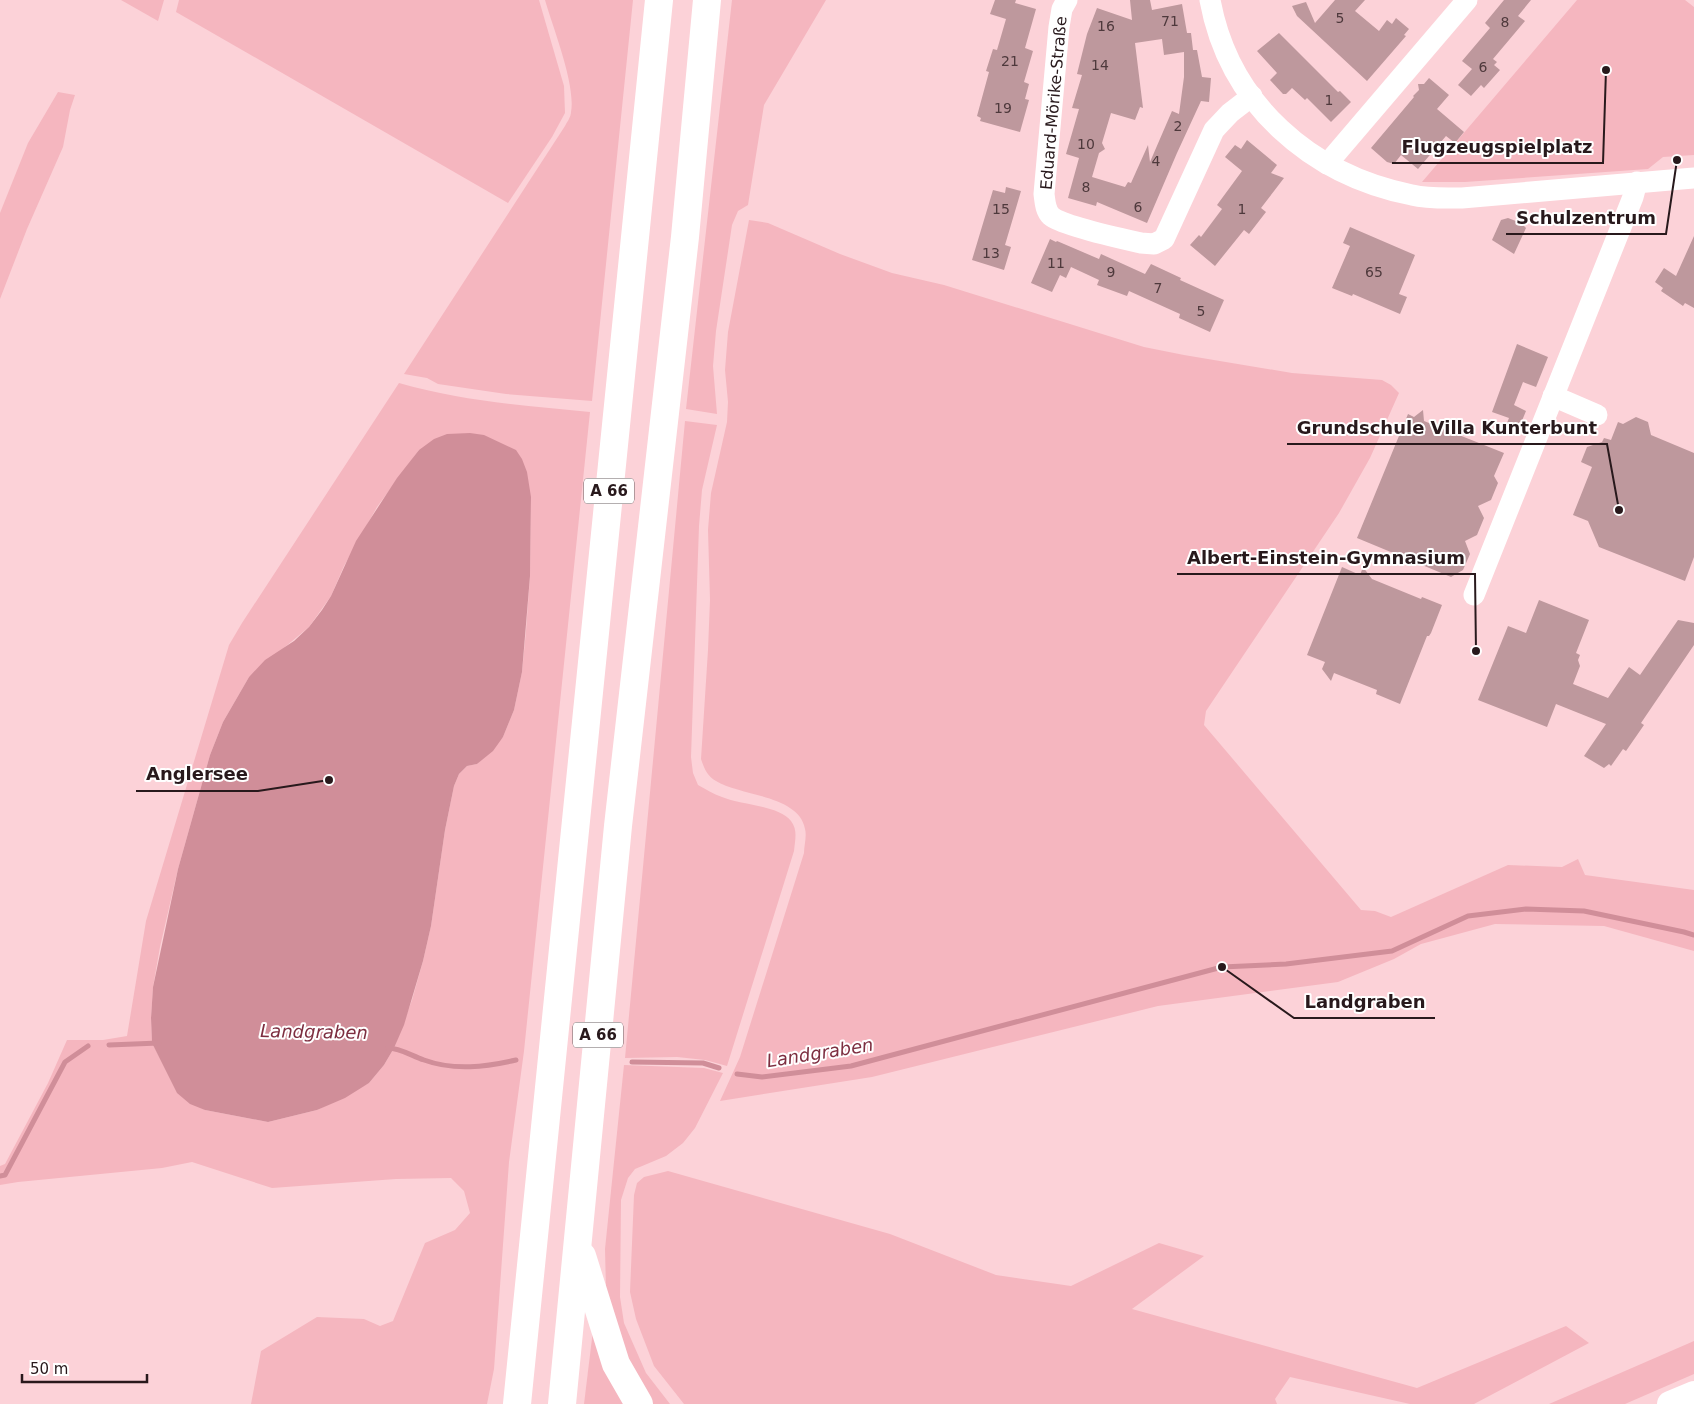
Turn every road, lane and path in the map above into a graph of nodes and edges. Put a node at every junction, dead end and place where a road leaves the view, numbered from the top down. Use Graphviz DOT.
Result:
graph roads {
  1 [pos="659,0"];
  2 [pos="707,0"];
  3 [pos="1067,0"];
  4 [pos="1210,0"];
  5 [pos="1467,0"];
  6 [pos="1252,96"];
  7 [pos="1326,164"];
  8 [pos="1694,178"];
  9 [pos="1637,182"];
  10 [pos="1553,396"];
  11 [pos="1597,415"];
  12 [pos="1474,595"];
  13 [pos="578,1245"];
  14 [pos="521,1377"];
  15 [pos="1694,1394"];
  16 [pos="510,1404"];
  17 [pos="518,1404"];
  18 [pos="562,1404"];
  19 [pos="639,1404"];
  20 [pos="1670,1404"];
  1 -- 14 [label="highway, A 66"];
  2 -- 13 [label="highway, A 66"];
  3 -- 6 [label="street, Eduard-Mörike-Straße"];
  4 -- 6 [label="street"];
  5 -- 7 [label="street"];
  6 -- 7 [label="street"];
  7 -- 9 [label="street"];
  8 -- 9 [label="street"];
  9 -- 10 [label="street"];
  10 -- 11 [label="street"];
  10 -- 12 [label="street"];
  13 -- 18 [label="highway, A 66"];
  13 -- 19 [label="highway"];
  14 -- 16 [label="highway"];
  14 -- 17 [label="highway, A 66"];
  15 -- 20 [label="main road"];
}
